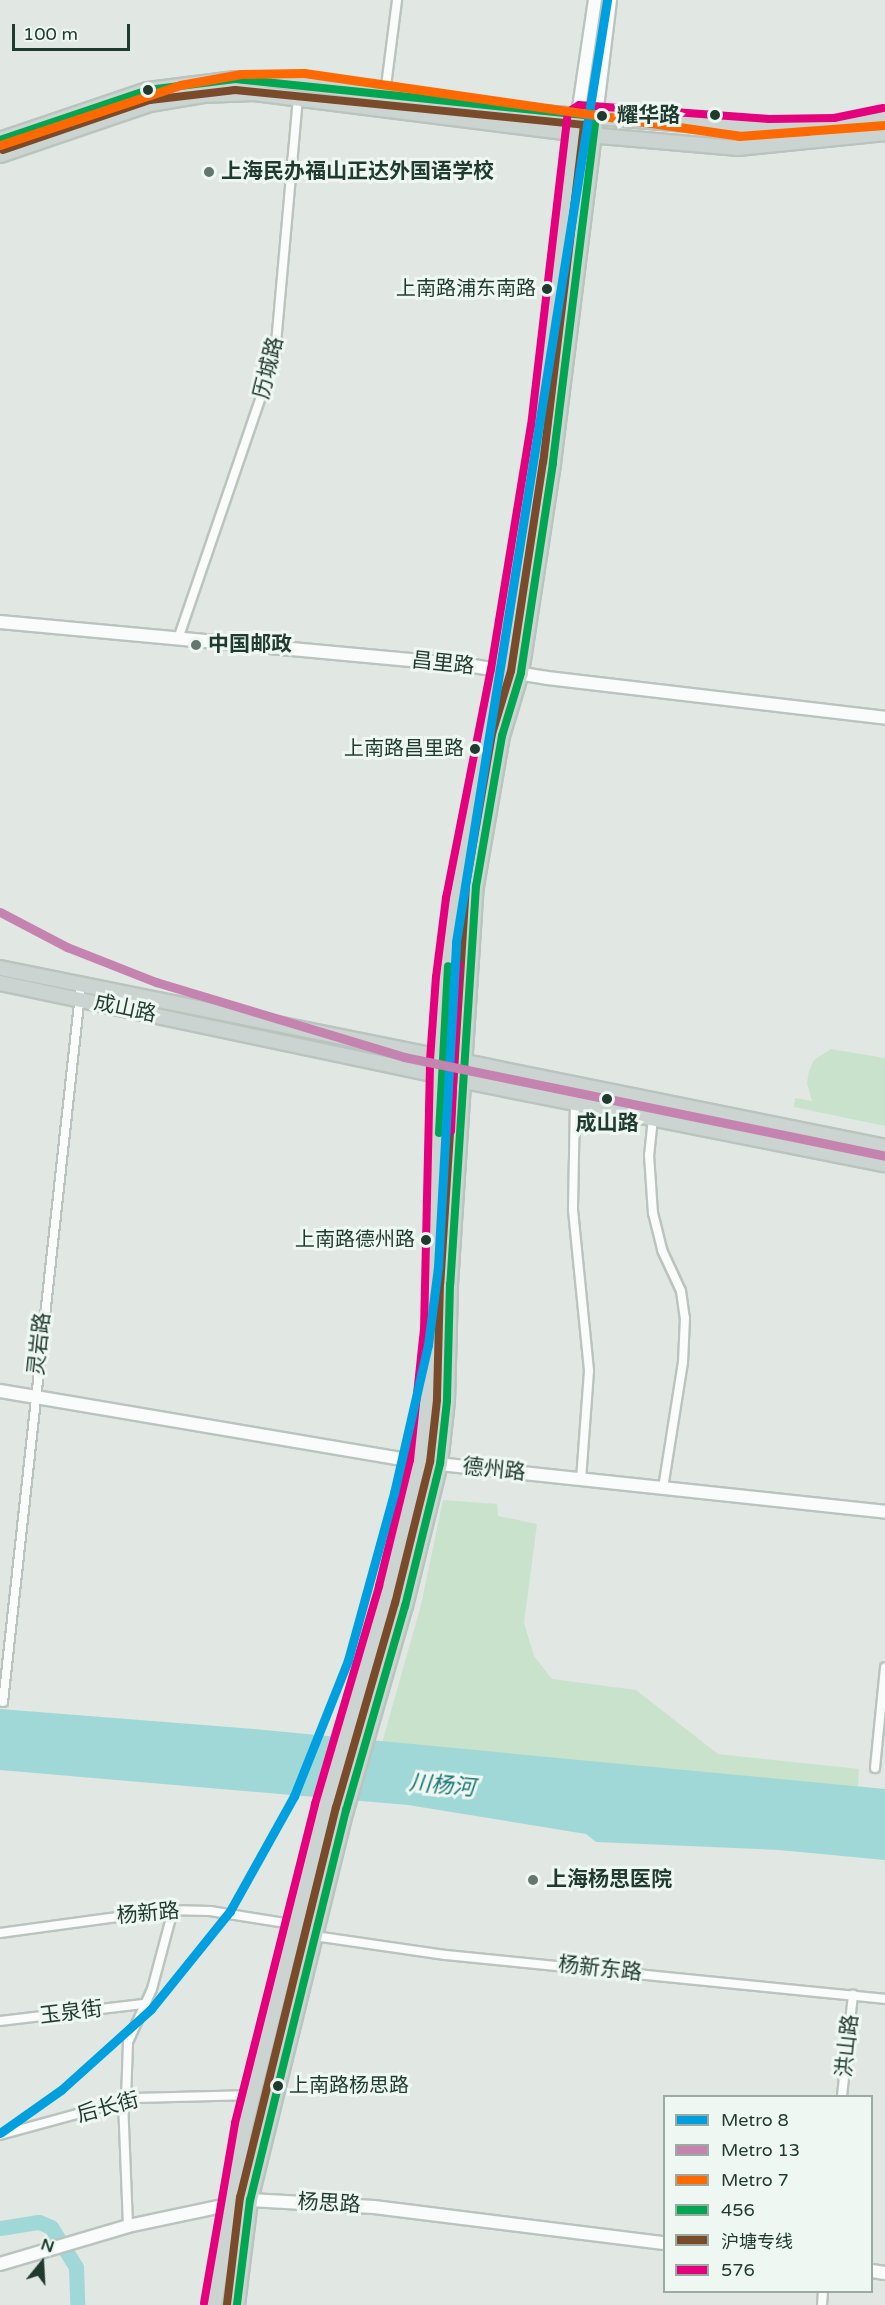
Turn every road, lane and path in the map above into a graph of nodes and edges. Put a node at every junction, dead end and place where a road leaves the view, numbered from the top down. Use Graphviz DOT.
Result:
graph roads {
  1 [pos="397,0"];
  2 [pos="595,0"];
  3 [pos="610,0"];
  4 [pos="298,83"];
  5 [pos="384,94"];
  6 [pos="298,98"];
  7 [pos="578,115"];
  8 [pos="596,116"];
  9 [pos="885,118"];
  10 [pos="595,133"];
  11 [pos="885,133"];
  12 [pos="577,134"];
  13 [pos="0,140"];
  14 [pos="0,155"];
  15 [pos="0,622"];
  16 [pos="178,639"];
  17 [pos="501,671"];
  18 [pos="521,673"];
  19 [pos="885,718"];
  20 [pos="0,968"];
  21 [pos="0,983"];
  22 [pos="81,986"];
  23 [pos="79,1000"];
  24 [pos="440,1060"];
  25 [pos="465,1065"];
  26 [pos="440,1076"];
  27 [pos="464,1081"];
  28 [pos="575,1103"];
  29 [pos="653,1118"];
  30 [pos="885,1147"];
  31 [pos="885,1164"];
  32 [pos="0,1391"];
  33 [pos="34,1397"];
  34 [pos="420,1462"];
  35 [pos="440,1464"];
  36 [pos="580,1479"];
  37 [pos="663,1488"];
  38 [pos="885,1512"];
  39 [pos="885,1667"];
  40 [pos="3,1702"];
  41 [pos="874,1768"];
  42 [pos="173,1910"];
  43 [pos="297,1925"];
  44 [pos="0,1933"];
  45 [pos="315,1936"];
  46 [pos="853,1995"];
  47 [pos="885,1999"];
  48 [pos="143,2004"];
  49 [pos="0,2021"];
  50 [pos="254,2095"];
  51 [pos="842,2095"];
  52 [pos="124,2101"];
  53 [pos="0,2135"];
  54 [pos="250,2200"];
  55 [pos="228,2204"];
  56 [pos="128,2226"];
  57 [pos="663,2243"];
  58 [pos="0,2264"];
  59 [pos="214,2305"];
  60 [pos="237,2305"];
  1 -- 5 [label="street"];
  2 -- 7 [label="street"];
  3 -- 8 [label="street"];
  4 -- 5 [label="main road"];
  4 -- 6 [label="street, 历城路"];
  4 -- 13 [label="main road"];
  5 -- 7 [label="main road"];
  6 -- 12 [label="main road"];
  6 -- 14 [label="main road"];
  6 -- 16 [label="street, 历城路"];
  7 -- 8 [label="main road"];
  7 -- 12 [label="main road"];
  8 -- 9 [label="main road"];
  8 -- 10 [label="main road"];
  10 -- 11 [label="main road"];
  10 -- 12 [label="main road"];
  10 -- 18 [label="main road"];
  12 -- 17 [label="main road"];
  15 -- 16 [label="street, 昌里路"];
  16 -- 17 [label="street, 昌里路"];
  17 -- 18 [label="street, 昌里路"];
  17 -- 24 [label="main road"];
  18 -- 19 [label="street, 昌里路"];
  18 -- 25 [label="main road"];
  20 -- 22 [label="main road, 成山路"];
  21 -- 23 [label="main road, 成山路"];
  22 -- 23 [label="street, 灵岩路"];
  22 -- 24 [label="main road, 成山路"];
  23 -- 26 [label="main road, 成山路"];
  23 -- 33 [label="street, 灵岩路"];
  24 -- 25 [label="main road, 成山路"];
  24 -- 26 [label="main road"];
  25 -- 27 [label="main road"];
  25 -- 30 [label="main road, 成山路"];
  26 -- 27 [label="main road, 成山路"];
  26 -- 34 [label="main road"];
  27 -- 28 [label="main road, 成山路"];
  27 -- 35 [label="main road"];
  28 -- 29 [label="main road, 成山路"];
  28 -- 36 [label="street"];
  29 -- 31 [label="main road, 成山路"];
  29 -- 37 [label="street"];
  32 -- 33 [label="street, 德州路"];
  33 -- 34 [label="street, 德州路"];
  33 -- 40 [label="street, 灵岩路"];
  34 -- 35 [label="street, 德州路"];
  34 -- 43 [label="main road"];
  35 -- 36 [label="street, 德州路"];
  35 -- 45 [label="main road"];
  36 -- 37 [label="street, 德州路"];
  37 -- 38 [label="street, 德州路"];
  39 -- 41 [label="street"];
  42 -- 43 [label="street, 杨新路"];
  42 -- 44 [label="street, 杨新路"];
  42 -- 48 [label="street"];
  43 -- 50 [label="main road"];
  45 -- 46 [label="street, 杨新东路"];
  45 -- 54 [label="main road"];
  46 -- 47 [label="street, 杨新东路"];
  46 -- 51 [label="street, 洪山路"];
  48 -- 49 [label="street, 玉泉街"];
  48 -- 52 [label="street"];
  50 -- 52 [label="street, 后长街"];
  50 -- 55 [label="main road"];
  52 -- 53 [label="street, 后长街"];
  52 -- 56 [label="street"];
  54 -- 55 [label="street, 杨思路"];
  54 -- 57 [label="street, 杨思路"];
  54 -- 60 [label="main road"];
  55 -- 56 [label="street, 杨思路"];
  55 -- 59 [label="main road"];
  56 -- 58 [label="street, 杨思路"];
}
